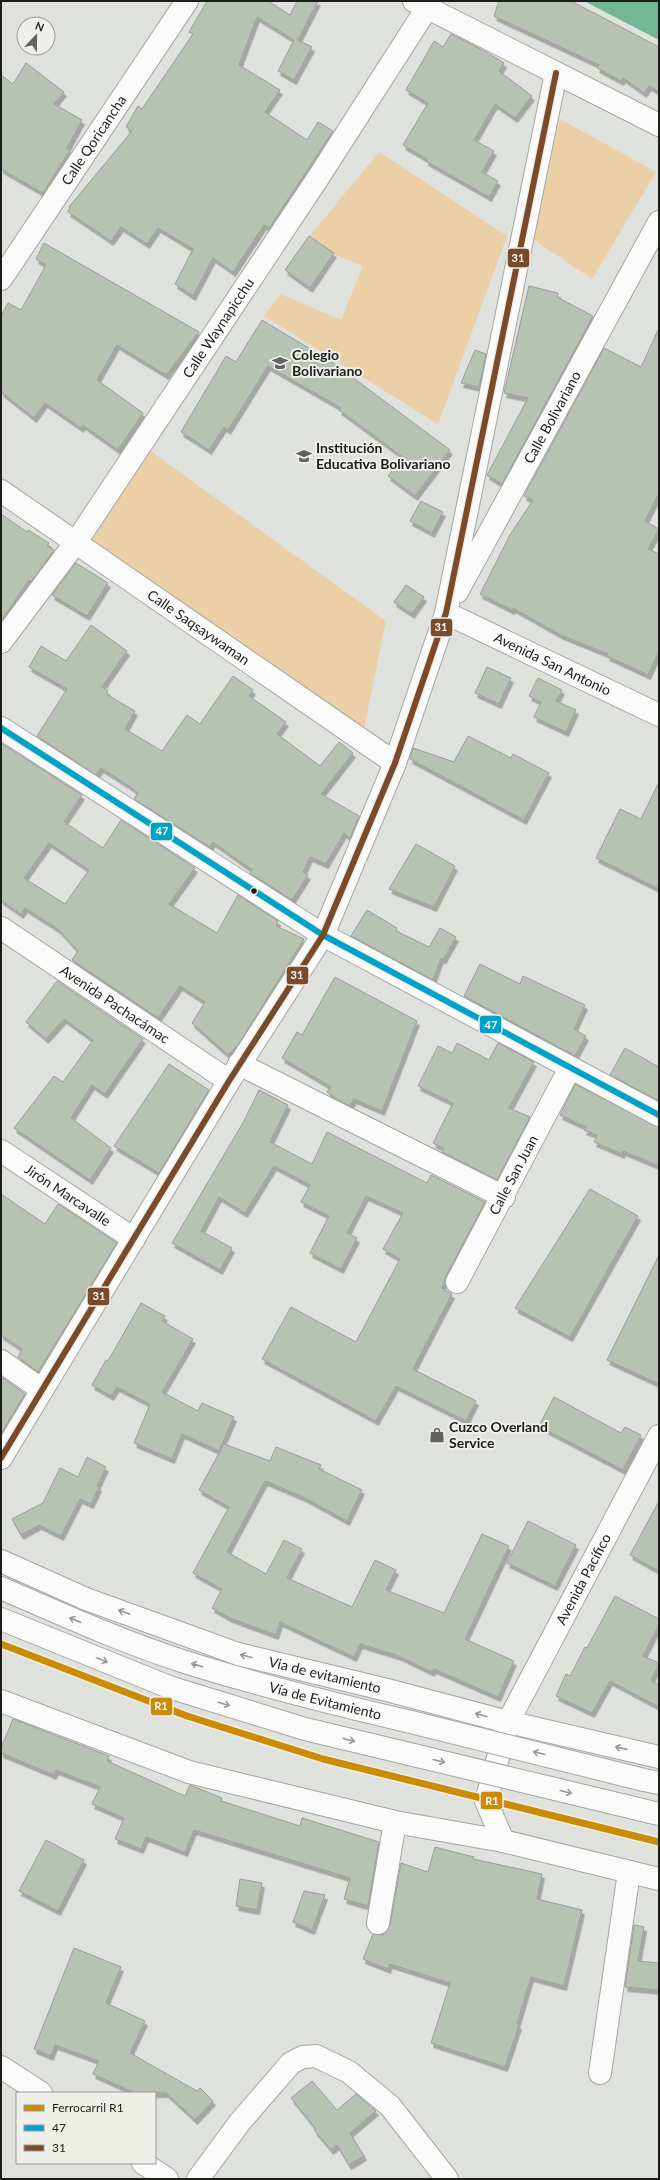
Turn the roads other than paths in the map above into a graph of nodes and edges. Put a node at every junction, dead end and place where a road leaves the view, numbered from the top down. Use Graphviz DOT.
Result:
graph roads {
  1 [pos="187,1"];
  2 [pos="421,4"];
  3 [pos="556,73"];
  4 [pos="659,125"];
  5 [pos="659,222"];
  6 [pos="1,279"];
  7 [pos="1,491"];
  8 [pos="76,542"];
  9 [pos="446,613"];
  10 [pos="1,642"];
  11 [pos="657,708"];
  12 [pos="1,728"];
  13 [pos="395,763"];
  14 [pos="1,928"];
  15 [pos="323,935"];
  16 [pos="570,1068"];
  17 [pos="234,1073"];
  18 [pos="659,1115"];
  19 [pos="1,1152"];
  20 [pos="504,1197"];
  21 [pos="134,1239"];
  22 [pos="457,1282"];
  23 [pos="1,1361"];
  24 [pos="42,1390"];
  25 [pos="659,1436"];
  26 [pos="1,1458"];
  27 [pos="1,1562"];
  28 [pos="1,1588"];
  29 [pos="1,1619"];
  30 [pos="1,1701"];
  31 [pos="508,1722"];
  32 [pos="659,1757"];
  33 [pos="652,1782"];
  34 [pos="649,1812"];
  35 [pos="395,1822"];
  36 [pos="503,1841"];
  37 [pos="629,1872"];
  38 [pos="659,1879"];
  39 [pos="378,1923"];
  40 [pos="1,2067"];
  41 [pos="600,2073"];
  42 [pos="39,2092"];
  43 [pos="144,2164"];
  44 [pos="166,2179"];
  45 [pos="198,2179"];
  46 [pos="447,2179"];
  1 -- 6 [label="main road, Calle Qoricancha"];
  2 -- 3 [label="main road"];
  2 -- 8 [label="main road, Calle Waynapicchu"];
  3 -- 4 [label="main road"];
  3 -- 9 [label="main road"];
  5 -- 9 [label="main road, Calle Bolivariano"];
  7 -- 8 [label="main road, Calle Saqsaywaman"];
  8 -- 10 [label="main road, Calle Waynapicchu"];
  8 -- 13 [label="main road, Calle Saqsaywaman"];
  9 -- 11 [label="main road, Avenida San Antonio"];
  9 -- 13 [label="main road"];
  12 -- 15 [label="main road"];
  13 -- 15 [label="main road"];
  14 -- 17 [label="main road, Avenida Pachacámac"];
  15 -- 16 [label="main road"];
  15 -- 17 [label="main road"];
  16 -- 18 [label="main road"];
  16 -- 20 [label="main road, Calle San Juan"];
  17 -- 20 [label="main road, Avenida Pachacámac"];
  17 -- 21 [label="main road"];
  19 -- 21 [label="main road, Jirón Marcavalle"];
  20 -- 22 [label="main road, Calle San Juan"];
  21 -- 24 [label="main road"];
  23 -- 24 [label="main road"];
  24 -- 26 [label="main road"];
  25 -- 31 [label="main road, Avenida Pacífico"];
  31 -- 27 [label="main road, Via de evitamiento, one-way"];
  33 -- 28 [label="main road, Vía de Evitamiento, one-way, bridge"];
  29 -- 34 [label="main road, one-way, bridge"];
  30 -- 35 [label="main road"];
  32 -- 31 [label="main road, Via de evitamiento, one-way"];
  31 -- 36 [label="main road, Avenida Pacífico"];
  35 -- 36 [label="main road"];
  35 -- 39 [label="main road"];
  36 -- 37 [label="main road"];
  37 -- 38 [label="main road"];
  37 -- 41 [label="main road"];
  40 -- 42 [label="main road"];
  43 -- 44 [label="main road"];
  45 -- 46 [label="main road"];
}
